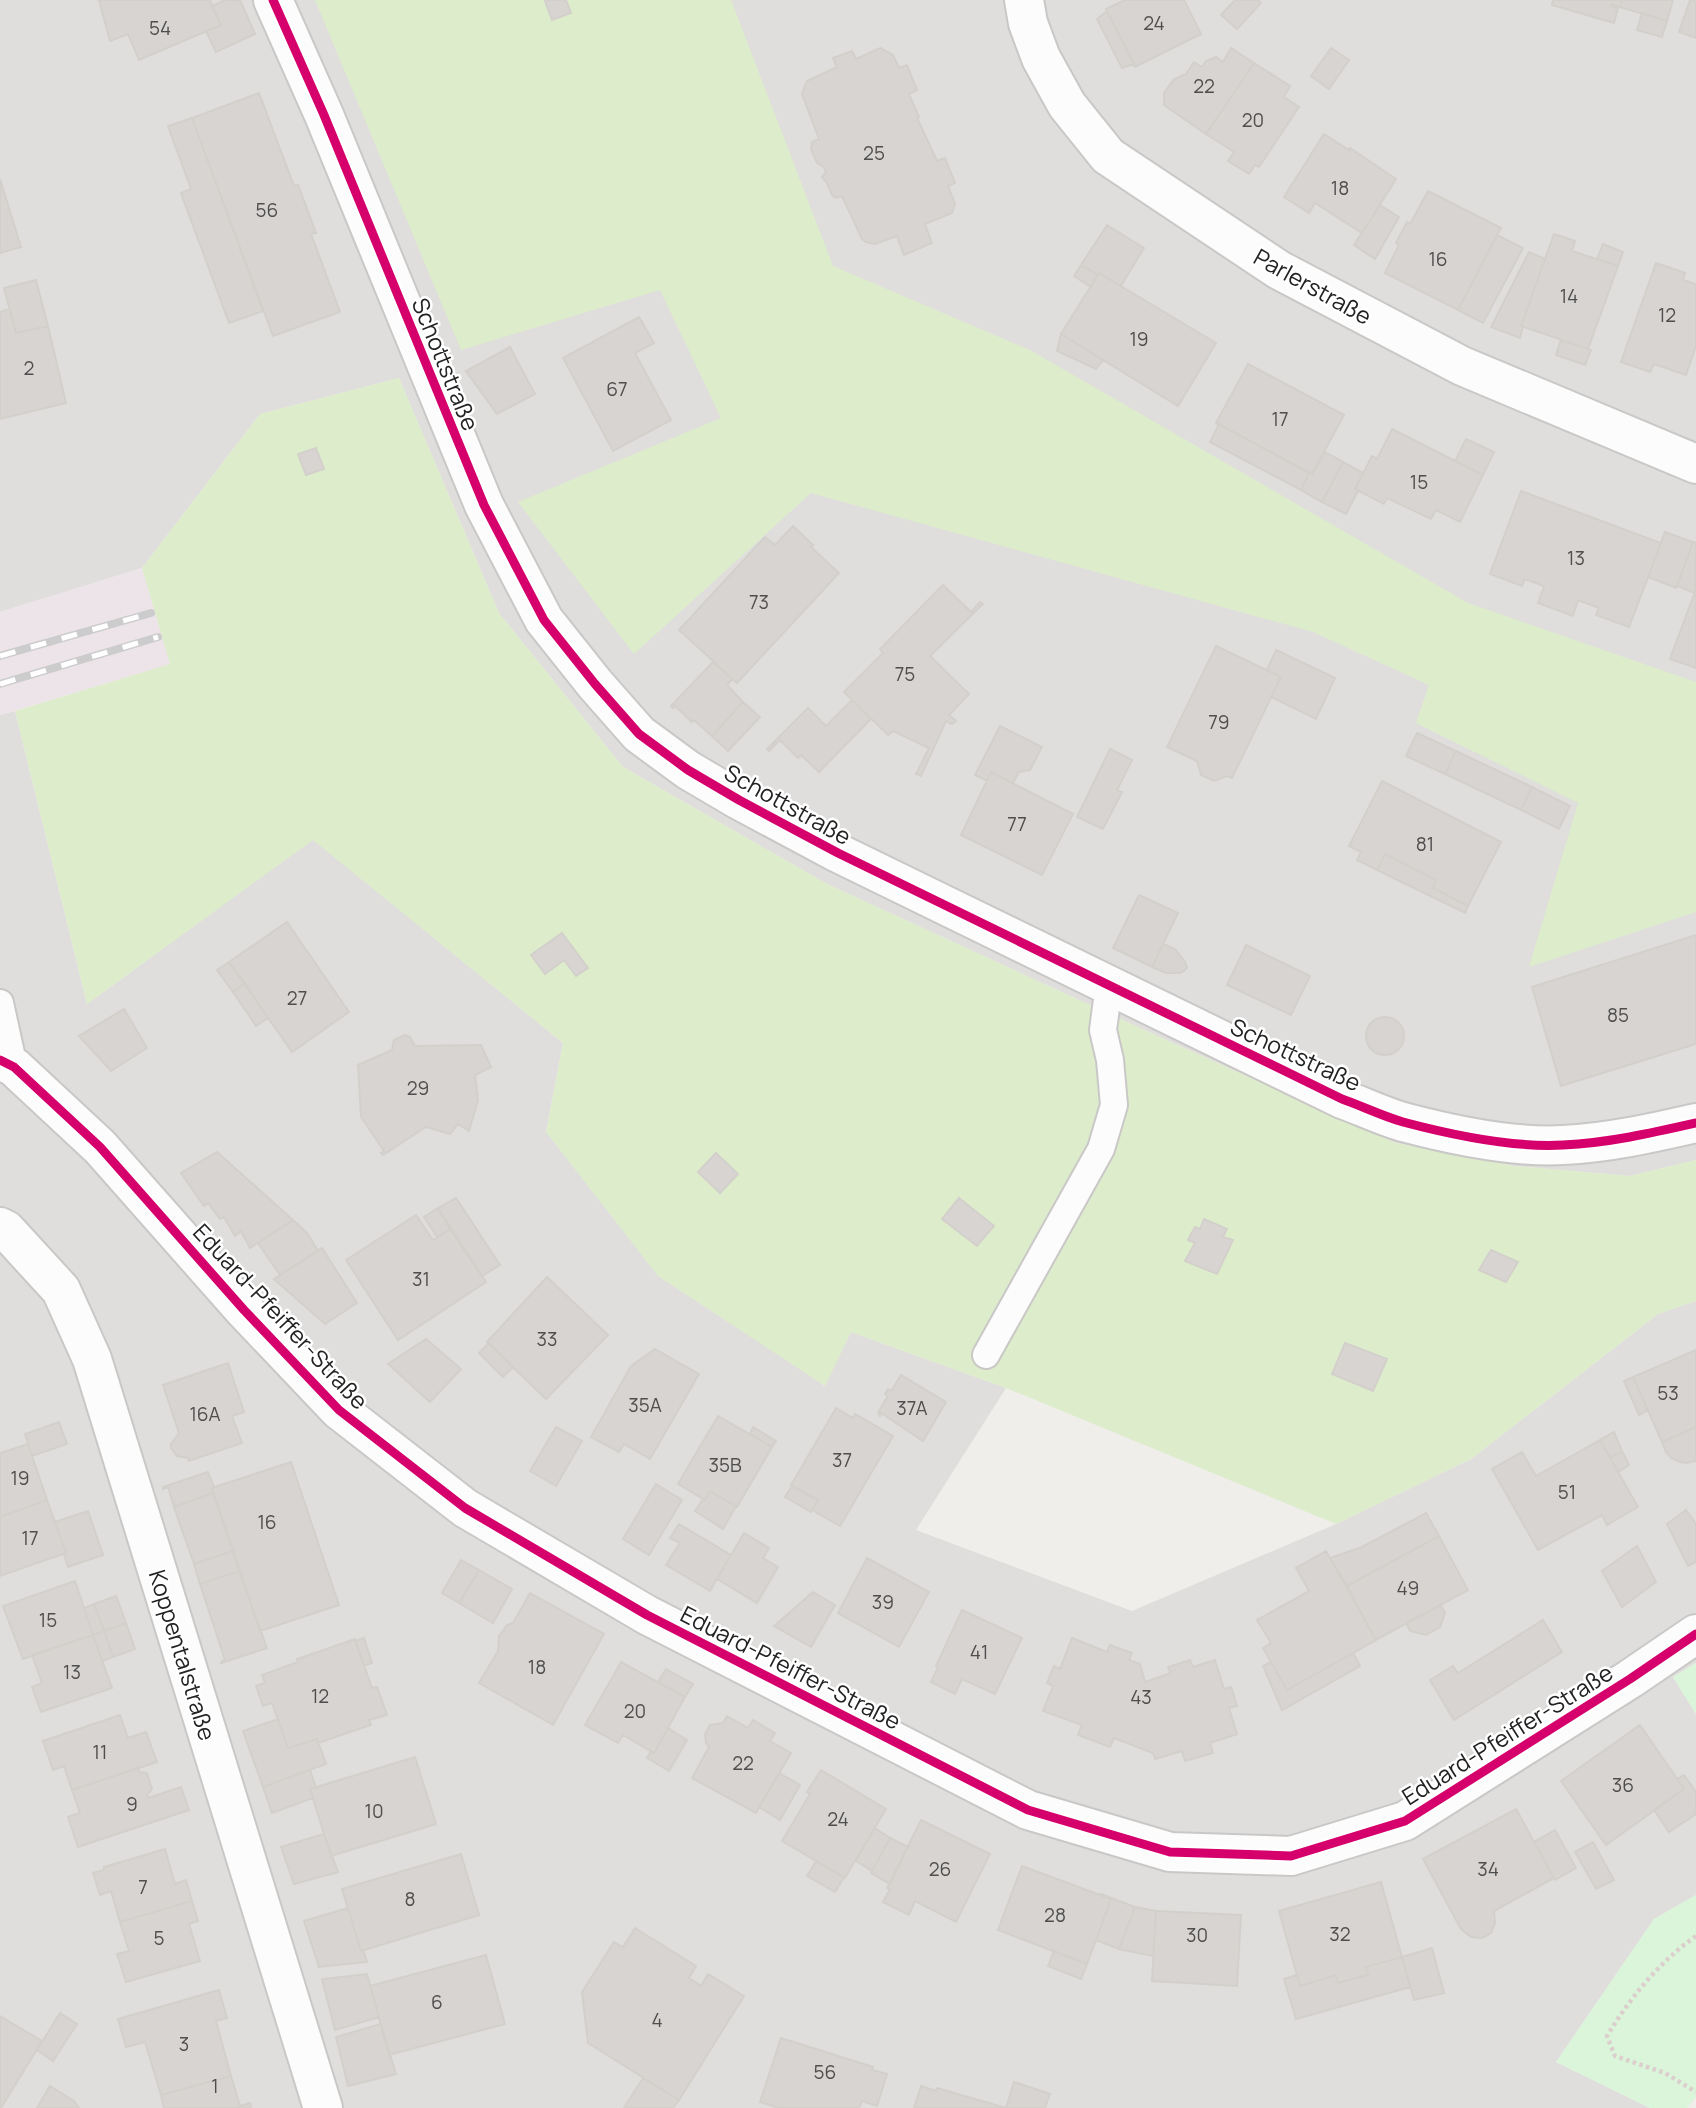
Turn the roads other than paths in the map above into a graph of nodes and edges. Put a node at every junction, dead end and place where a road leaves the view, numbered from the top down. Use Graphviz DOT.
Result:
graph roads {
  1 [pos="273,0"];
  2 [pos="1024,0"];
  3 [pos="1696,464"];
  4 [pos="1109,985"];
  5 [pos="0,1003"];
  6 [pos="7,1063"];
  7 [pos="1696,1123"];
  8 [pos="0,1227"];
  9 [pos="986,1355"];
  10 [pos="1696,1634"];
  11 [pos="323,2108"];
  1 -- 4 [label="street, Schottstraße"];
  2 -- 3 [label="street, Parlerstraße"];
  4 -- 7 [label="street, Schottstraße"];
  4 -- 9 [label="lane"];
  5 -- 6 [label="lane"];
  6 -- 10 [label="street, Eduard-Pfeiffer-Straße"];
  8 -- 11 [label="street, Koppentalstraße"];
}
